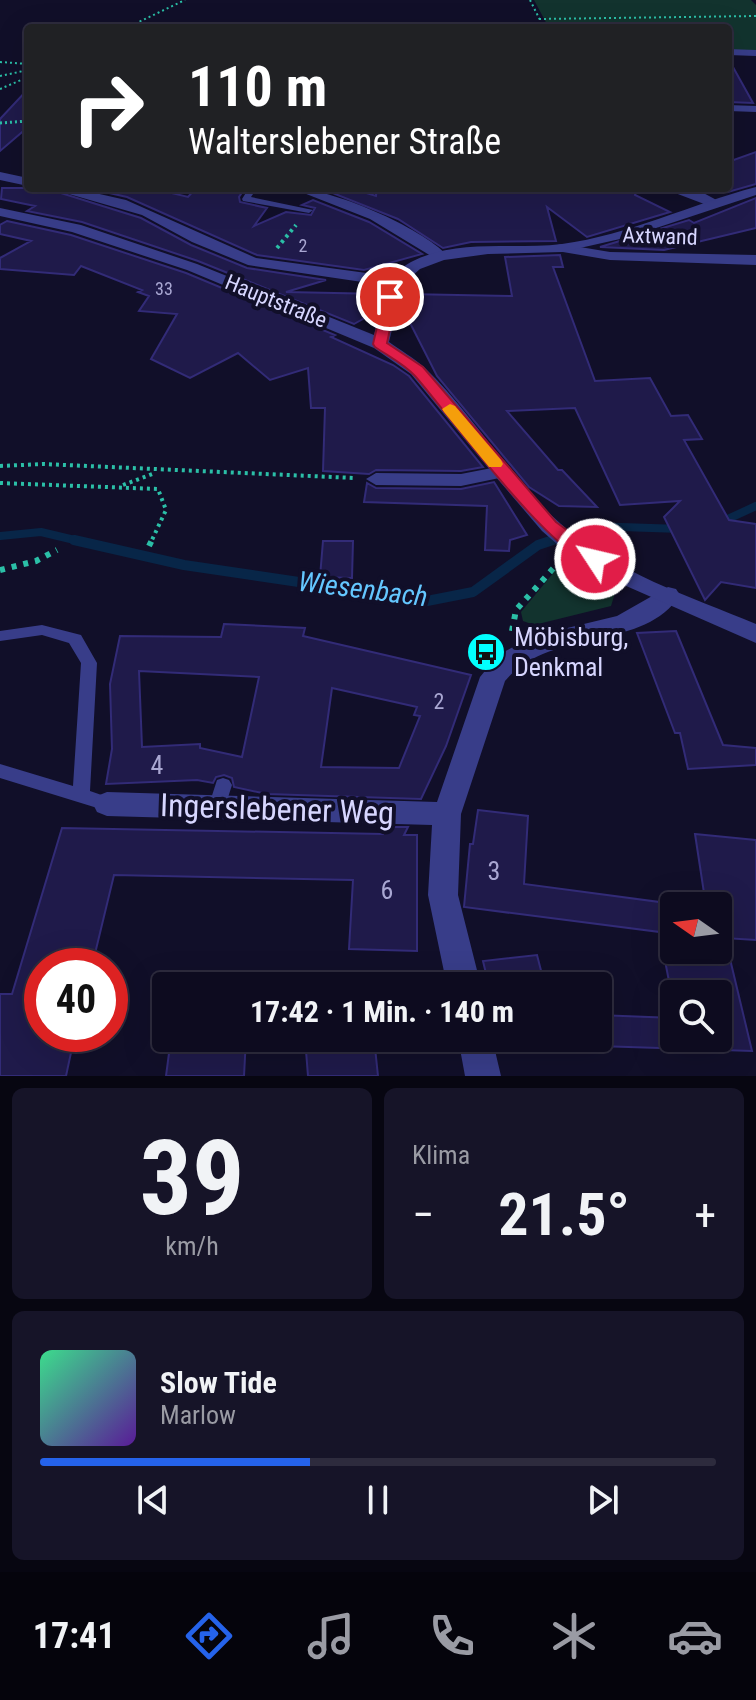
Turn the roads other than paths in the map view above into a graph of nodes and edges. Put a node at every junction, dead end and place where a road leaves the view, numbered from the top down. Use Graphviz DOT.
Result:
graph roads {
  1 [pos="732,52"];
  2 [pos="756,53"];
  3 [pos="732,108"];
  4 [pos="756,109"];
  5 [pos="0,176"];
  6 [pos="24,181"];
  7 [pos="756,191"];
  8 [pos="73,192"];
  9 [pos="250,192"];
  10 [pos="309,192"];
  11 [pos="691,192"];
  12 [pos="717,204"];
  13 [pos="309,210"];
  14 [pos="0,212"];
  15 [pos="562,248"];
  16 [pos="441,256"];
  17 [pos="756,260"];
  18 [pos="396,282"];
  19 [pos="380,344"];
  20 [pos="502,472"];
  21 [pos="376,479"];
  22 [pos="668,595"];
  23 [pos="756,634"];
  24 [pos="0,636"];
  25 [pos="0,771"];
  26 [pos="94,800"];
  27 [pos="447,814"];
  28 [pos="461,972"];
  29 [pos="478,1052"];
  30 [pos="483,1076"];
  1 -- 2 [label="street"];
  3 -- 4 [label="street"];
  5 -- 6 [label="street"];
  7 -- 12 [label="street"];
  8 -- 18 [label="street"];
  9 -- 13 [label="lane"];
  10 -- 16 [label="street"];
  11 -- 12 [label="street"];
  12 -- 15 [label="street"];
  14 -- 19 [label="street, Hauptstraße"];
  15 -- 16 [label="street"];
  15 -- 17 [label="street, Axtwand"];
  16 -- 18 [label="street"];
  18 -- 19 [label="street"];
  19 -- 20 [label="street, Hauptstraße"];
  20 -- 21 [label="street"];
  20 -- 22 [label="street, Hauptstraße"];
  22 -- 23 [label="street, Hauptstraße"];
  22 -- 27 [label="street"];
  24 -- 26 [label="lane"];
  25 -- 26 [label="lane"];
  26 -- 27 [label="street, Ingerslebener Weg"];
  27 -- 28 [label="street"];
  29 -- 30 [label="street"];
}
